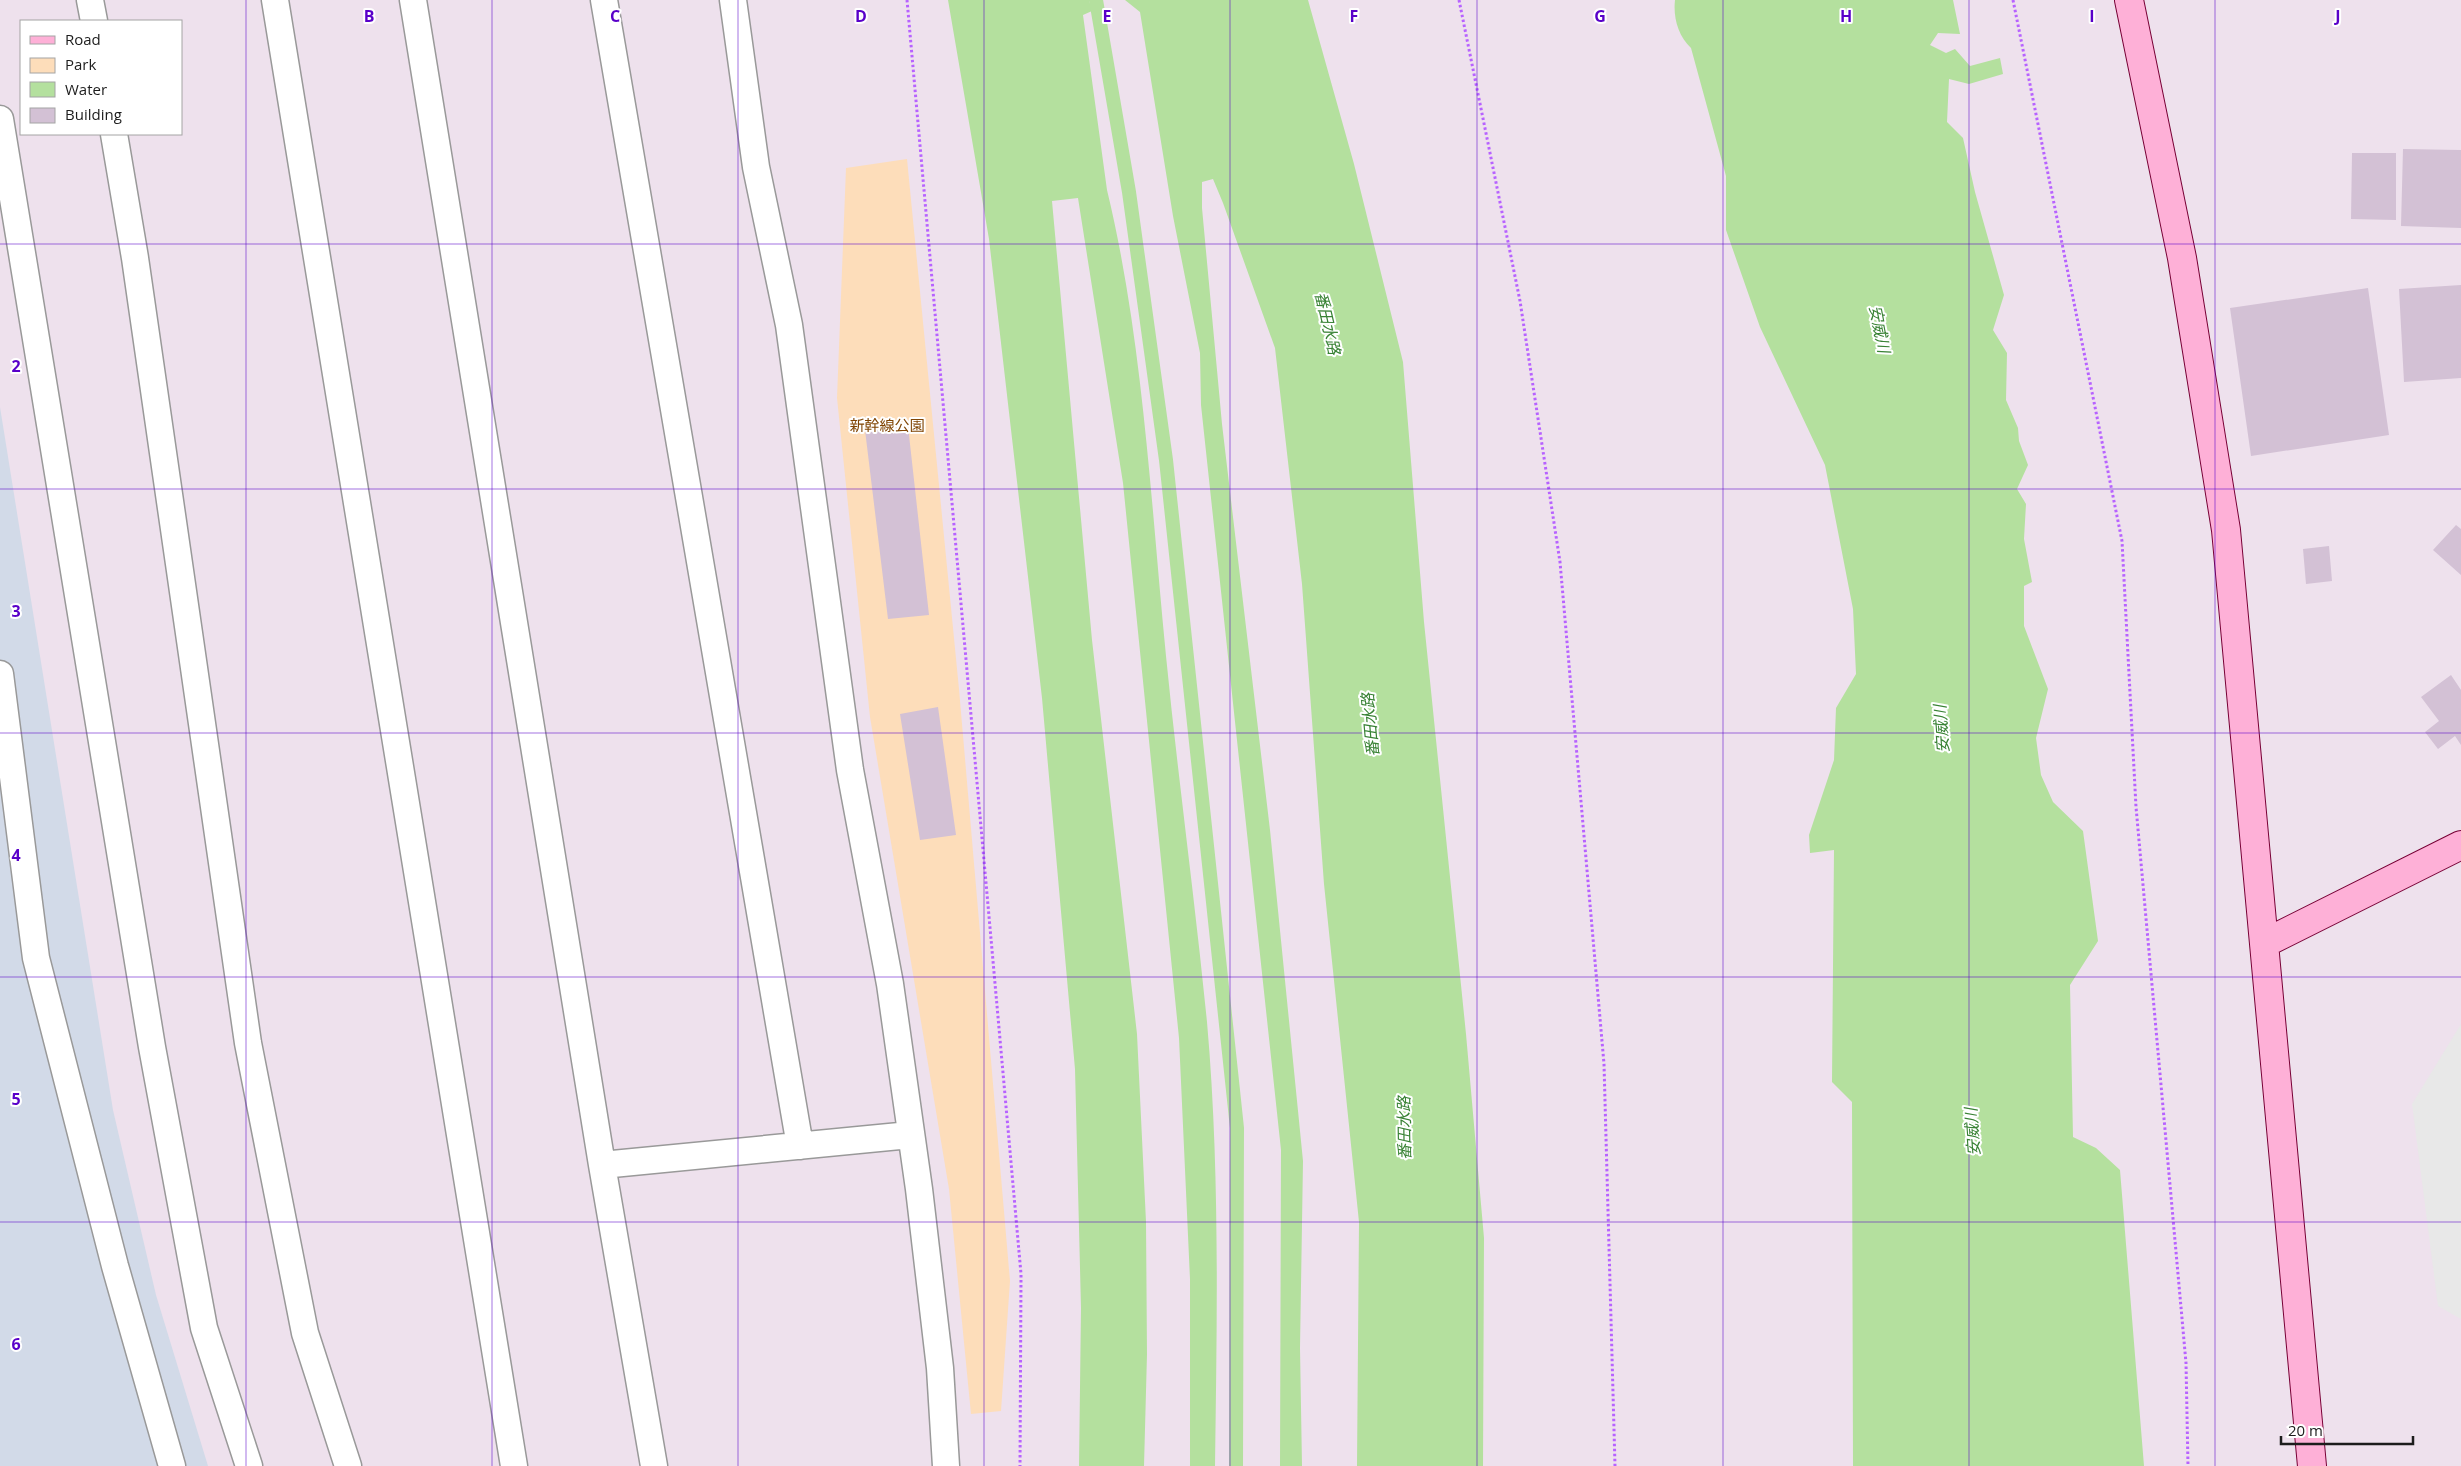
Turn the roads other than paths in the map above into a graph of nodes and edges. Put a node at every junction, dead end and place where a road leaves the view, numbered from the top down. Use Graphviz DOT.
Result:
graph roads {
  1 [pos="90,0"];
  2 [pos="275,0"];
  3 [pos="413,0"];
  4 [pos="604,0"];
  5 [pos="733,0"];
  6 [pos="2128,0"];
  7 [pos="94,20"];
  8 [pos="0,119"];
  9 [pos="114,135"];
  10 [pos="0,674"];
  11 [pos="2461,845"];
  12 [pos="2265,943"];
  13 [pos="910,1135"];
  14 [pos="800,1146"];
  15 [pos="602,1165"];
  16 [pos="172,1466"];
  17 [pos="248,1466"];
  18 [pos="348,1466"];
  19 [pos="514,1466"];
  20 [pos="654,1466"];
  21 [pos="946,1466"];
  22 [pos="2312,1466"];
  1 -- 7 [label="lane"];
  2 -- 19 [label="lane"];
  3 -- 15 [label="lane"];
  4 -- 14 [label="lane"];
  5 -- 13 [label="lane"];
  6 -- 12 [label="street"];
  8 -- 17 [label="lane"];
  9 -- 18 [label="lane"];
  10 -- 16 [label="lane"];
  11 -- 12 [label="street"];
  12 -- 22 [label="street"];
  13 -- 14 [label="lane"];
  13 -- 21 [label="lane"];
  14 -- 15 [label="lane"];
  15 -- 20 [label="lane"];
}
